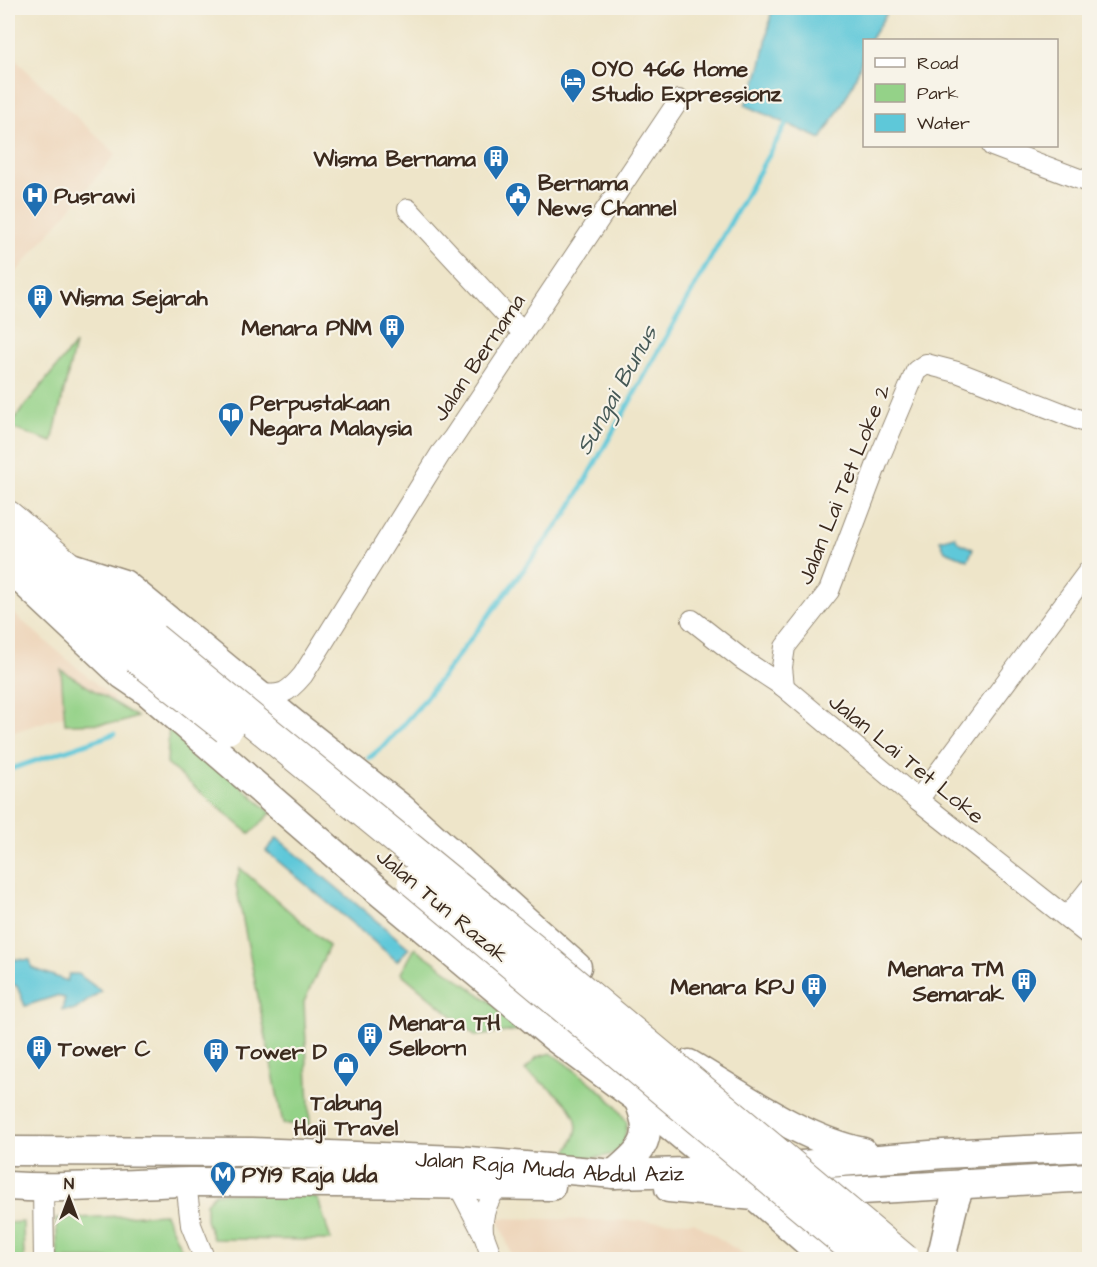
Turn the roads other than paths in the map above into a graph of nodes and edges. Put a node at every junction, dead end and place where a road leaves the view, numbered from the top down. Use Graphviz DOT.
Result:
graph roads {
  1 [pos="679,100"];
  2 [pos="995,147"];
  3 [pos="1089,183"];
  4 [pos="408,209"];
  5 [pos="523,333"];
  6 [pos="1089,424"];
  7 [pos="8,517"];
  8 [pos="12,551"];
  9 [pos="66,566"];
  10 [pos="1089,569"];
  11 [pos="692,620"];
  12 [pos="145,648"];
  13 [pos="303,675"];
  14 [pos="784,687"];
  15 [pos="257,694"];
  16 [pos="294,724"];
  17 [pos="918,800"];
  18 [pos="1089,888"];
  19 [pos="1067,918"];
  20 [pos="1089,936"];
  21 [pos="585,975"];
  22 [pos="528,1014"];
  23 [pos="689,1064"];
  24 [pos="638,1099"];
  25 [pos="1089,1147"];
  26 [pos="8,1151"];
  27 [pos="889,1157"];
  28 [pos="803,1164"];
  29 [pos="725,1171"];
  30 [pos="458,1173"];
  31 [pos="614,1174"];
  32 [pos="1089,1177"];
  33 [pos="186,1182"];
  34 [pos="964,1183"];
  35 [pos="498,1185"];
  36 [pos="8,1186"];
  37 [pos="43,1188"];
  38 [pos="836,1191"];
  39 [pos="755,1196"];
  40 [pos="483,1233"];
  41 [pos="44,1260"];
  42 [pos="205,1260"];
  43 [pos="493,1260"];
  44 [pos="828,1260"];
  45 [pos="867,1260"];
  46 [pos="904,1260"];
  47 [pos="917,1260"];
  48 [pos="940,1260"];
  1 -- 5 [label="street, Jalan Bernama"];
  2 -- 3 [label="street"];
  4 -- 5 [label="street"];
  5 -- 13 [label="street, Jalan Bernama"];
  6 -- 14 [label="street, Jalan Lai Tet Loke 2"];
  7 -- 9 [label="main road, Jalan Tun Razak"];
  8 -- 12 [label="main road, Jalan Tun Razak"];
  8 -- 22 [label="main road, Jalan Tun Razak"];
  9 -- 12 [label="main road, Jalan Tun Razak"];
  9 -- 15 [label="main road, Jalan Tun Razak"];
  10 -- 17 [label="street"];
  11 -- 14 [label="street, Jalan Lai Tet Loke"];
  12 -- 45 [label="main road, Jalan Tun Razak, bridge"];
  12 -- 46 [label="main road, Jalan Tun Razak, bridge"];
  13 -- 15 [label="street, Jalan Bernama"];
  13 -- 16 [label="street, Jalan Bernama"];
  14 -- 17 [label="street, Jalan Lai Tet Loke"];
  15 -- 16 [label="main road, Jalan Tun Razak"];
  16 -- 21 [label="main road, Jalan Tun Razak"];
  17 -- 19 [label="street, Jalan Lai Tet Loke"];
  18 -- 19 [label="street"];
  19 -- 20 [label="street, Jalan Lai Tet Loke"];
  21 -- 22 [label="main road"];
  21 -- 23 [label="main road, Jalan Tun Razak"];
  22 -- 24 [label="main road, Jalan Tun Razak"];
  23 -- 27 [label="main road"];
  23 -- 28 [label="main road, Jalan Tun Razak"];
  24 -- 29 [label="main road, Jalan Tun Razak"];
  24 -- 31 [label="main road"];
  25 -- 27 [label="main road, Jalan Raja Muda Abdul Aziz"];
  26 -- 30 [label="main road, Jalan Raja Muda Abdul Aziz"];
  27 -- 28 [label="main road, Jalan Raja Muda Abdul Aziz"];
  28 -- 29 [label="main road, Jalan Raja Muda Abdul Aziz"];
  28 -- 38 [label="main road, Jalan Tun Razak"];
  29 -- 31 [label="main road, Jalan Raja Muda Abdul Aziz"];
  29 -- 39 [label="main road, Jalan Tun Razak"];
  30 -- 31 [label="main road, Jalan Raja Muda Abdul Aziz"];
  30 -- 33 [label="main road, Jalan Raja Muda Abdul Aziz"];
  30 -- 35 [label="main road, Jalan Raja Muda Abdul Aziz"];
  30 -- 40 [label="street"];
  32 -- 34 [label="main road, Jalan Raja Muda Abdul Aziz"];
  33 -- 37 [label="main road, Jalan Raja Muda Abdul Aziz"];
  33 -- 42 [label="street"];
  34 -- 38 [label="main road, Jalan Raja Muda Abdul Aziz"];
  34 -- 48 [label="main road"];
  35 -- 39 [label="main road, Jalan Raja Muda Abdul Aziz"];
  35 -- 40 [label="street"];
  36 -- 37 [label="main road, Jalan Raja Muda Abdul Aziz"];
  37 -- 41 [label="street"];
  38 -- 39 [label="main road, Jalan Raja Muda Abdul Aziz"];
  38 -- 47 [label="main road, Jalan Tun Razak"];
  39 -- 44 [label="main road, Jalan Tun Razak"];
  40 -- 43 [label="street"];
}
